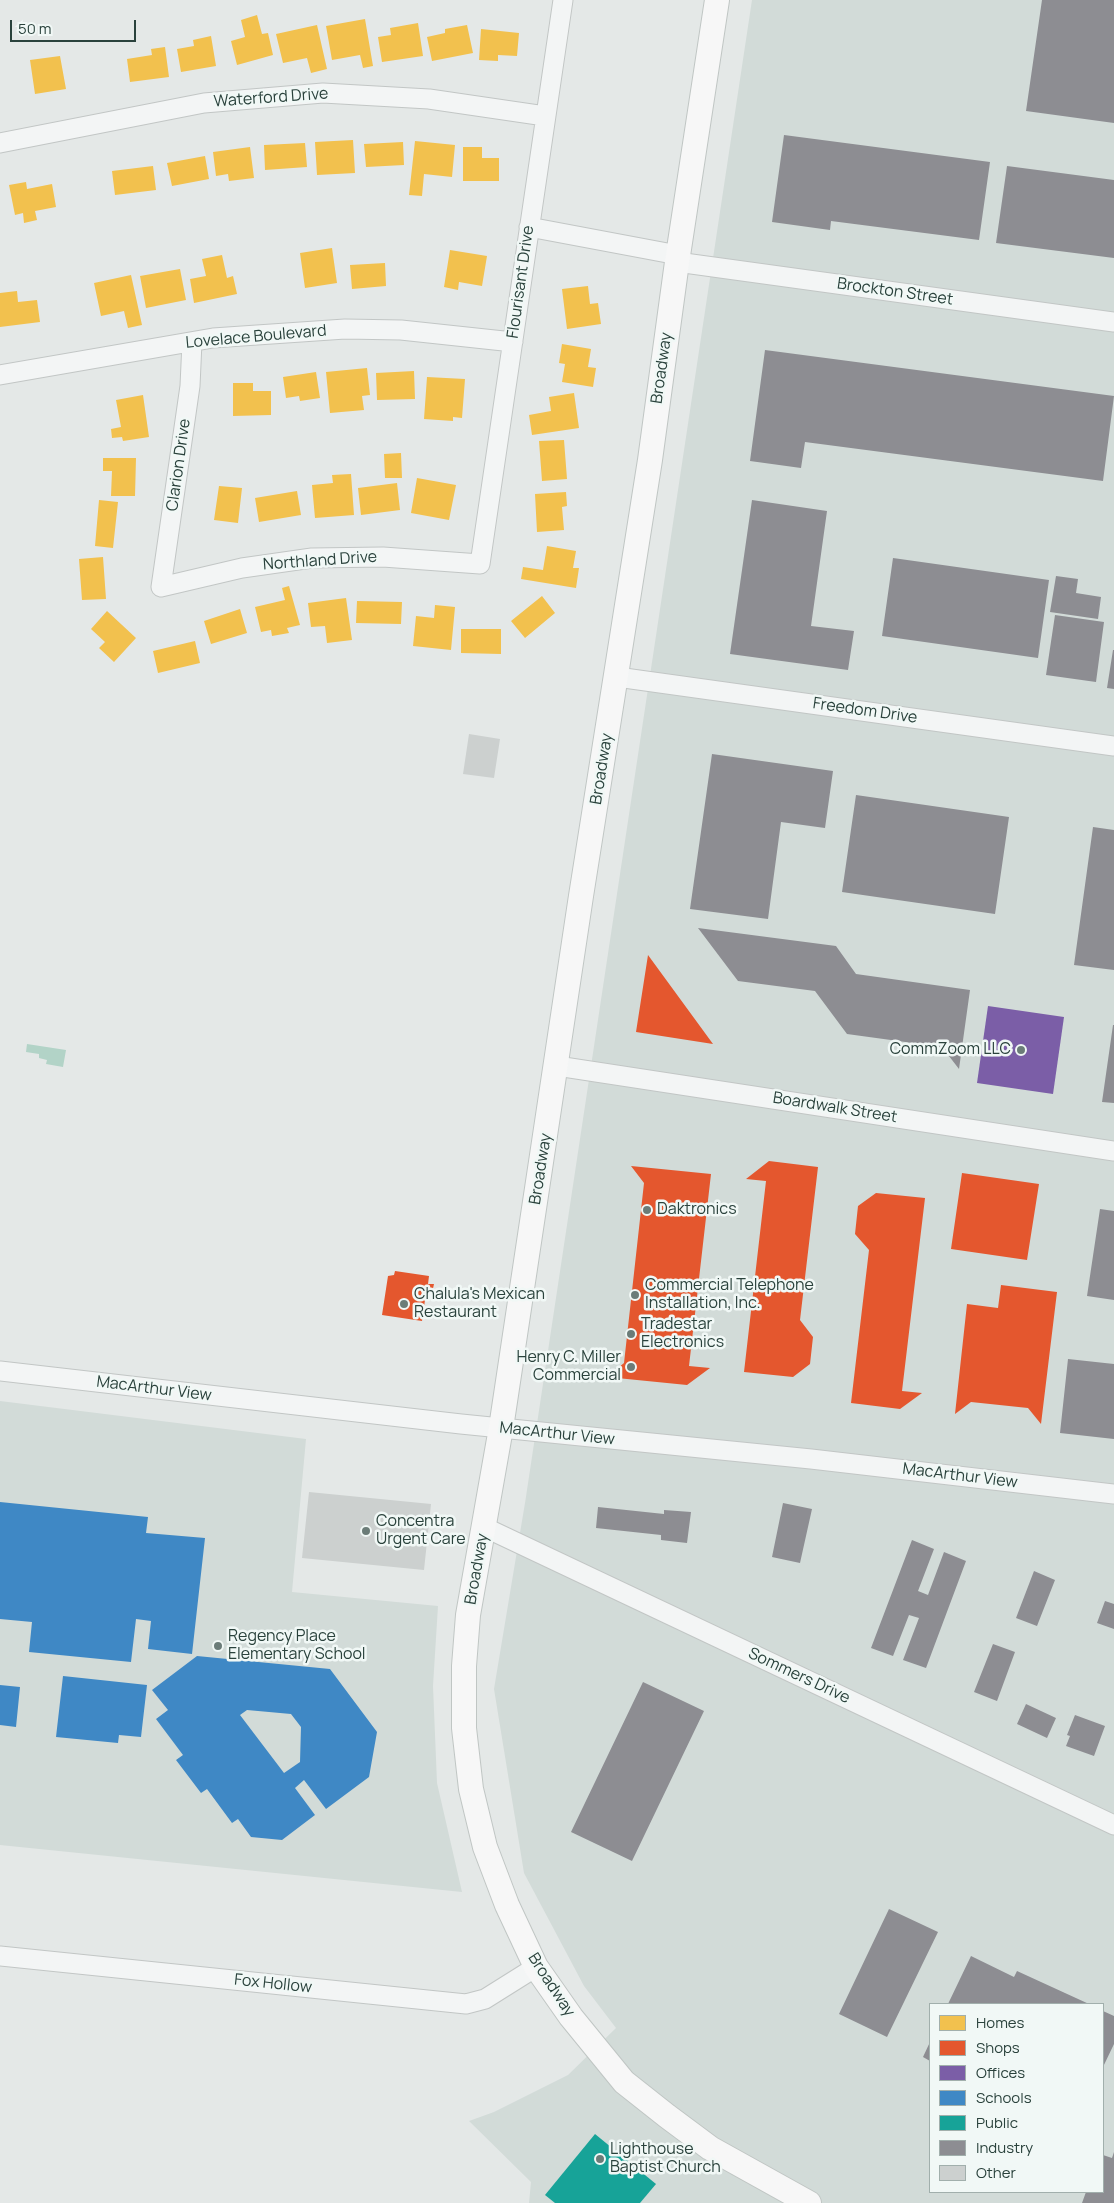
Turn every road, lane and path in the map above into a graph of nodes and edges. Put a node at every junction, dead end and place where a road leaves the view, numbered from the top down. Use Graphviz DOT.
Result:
graph roads {
  1 [pos="563,0"];
  2 [pos="718,0"];
  3 [pos="545,116"];
  4 [pos="0,143"];
  5 [pos="529,227"];
  6 [pos="677,258"];
  7 [pos="1114,322"];
  8 [pos="192,342"];
  9 [pos="513,342"];
  10 [pos="0,375"];
  11 [pos="480,564"];
  12 [pos="161,587"];
  13 [pos="617,677"];
  14 [pos="1114,746"];
  15 [pos="557,1066"];
  16 [pos="1114,1151"];
  17 [pos="0,1371"];
  18 [pos="501,1428"];
  19 [pos="1114,1494"];
  20 [pos="484,1527"];
  21 [pos="1114,1825"];
  22 [pos="0,1956"];
  23 [pos="536,1966"];
  24 [pos="808,2203"];
  1 -- 3 [label="street, Flourisant Drive"];
  2 -- 6 [label="main road, Broadway"];
  3 -- 4 [label="street, Waterford Drive"];
  3 -- 5 [label="street, Flourisant Drive"];
  5 -- 6 [label="street, Brockton Street"];
  5 -- 9 [label="street, Flourisant Drive"];
  6 -- 7 [label="street, Brockton Street"];
  6 -- 13 [label="main road, Broadway"];
  8 -- 9 [label="street, Lovelace Boulevard"];
  8 -- 10 [label="street, Lovelace Boulevard"];
  8 -- 12 [label="street, Clarion Drive"];
  9 -- 11 [label="street, Flourisant Drive"];
  11 -- 12 [label="street, Northland Drive"];
  13 -- 14 [label="street, Freedom Drive"];
  13 -- 15 [label="main road, Broadway"];
  15 -- 16 [label="street, Boardwalk Street"];
  15 -- 18 [label="main road, Broadway"];
  17 -- 18 [label="street, MacArthur View"];
  18 -- 19 [label="street, MacArthur View"];
  18 -- 20 [label="main road, Broadway"];
  20 -- 21 [label="street, Sommers Drive"];
  20 -- 23 [label="main road, Broadway"];
  22 -- 23 [label="street, Fox Hollow"];
  23 -- 24 [label="main road, Broadway"];
}
